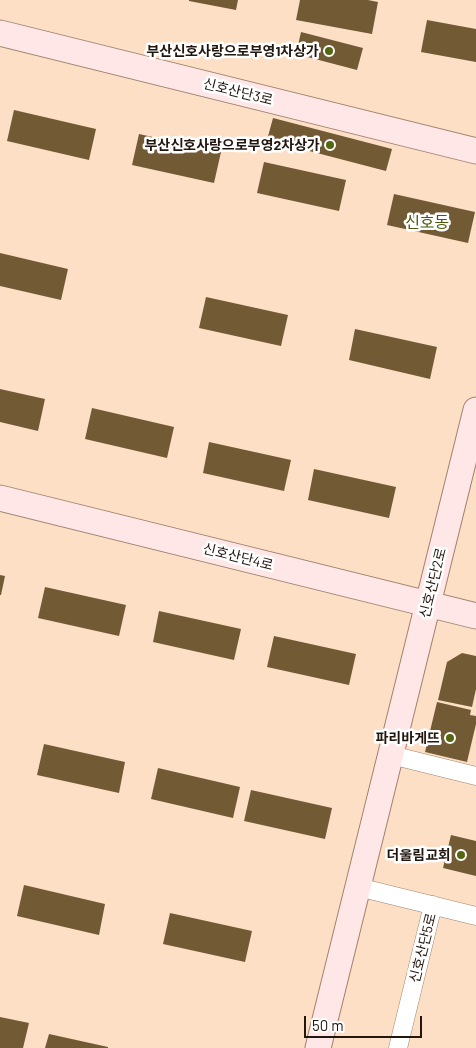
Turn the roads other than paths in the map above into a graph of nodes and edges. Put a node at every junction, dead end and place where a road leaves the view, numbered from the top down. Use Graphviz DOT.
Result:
graph roads {
  1 [pos="0,33"];
  2 [pos="476,151"];
  3 [pos="476,410"];
  4 [pos="0,498"];
  5 [pos="428,604"];
  6 [pos="476,616"];
  7 [pos="391,755"];
  8 [pos="476,776"];
  9 [pos="358,887"];
  10 [pos="433,905"];
  11 [pos="476,916"];
  12 [pos="318,1048"];
  13 [pos="398,1048"];
  1 -- 2 [label="main road, 신호산단3로"];
  3 -- 5 [label="main road, 신호산단2로"];
  4 -- 5 [label="main road, 신호산단4로"];
  5 -- 6 [label="main road, 신호산단4로"];
  5 -- 7 [label="main road, 신호산단2로"];
  7 -- 8 [label="street"];
  7 -- 9 [label="main road, 신호산단2로"];
  9 -- 10 [label="street"];
  9 -- 12 [label="main road, 신호산단2로"];
  10 -- 11 [label="street"];
  10 -- 13 [label="street, 신호산단5로"];
}
